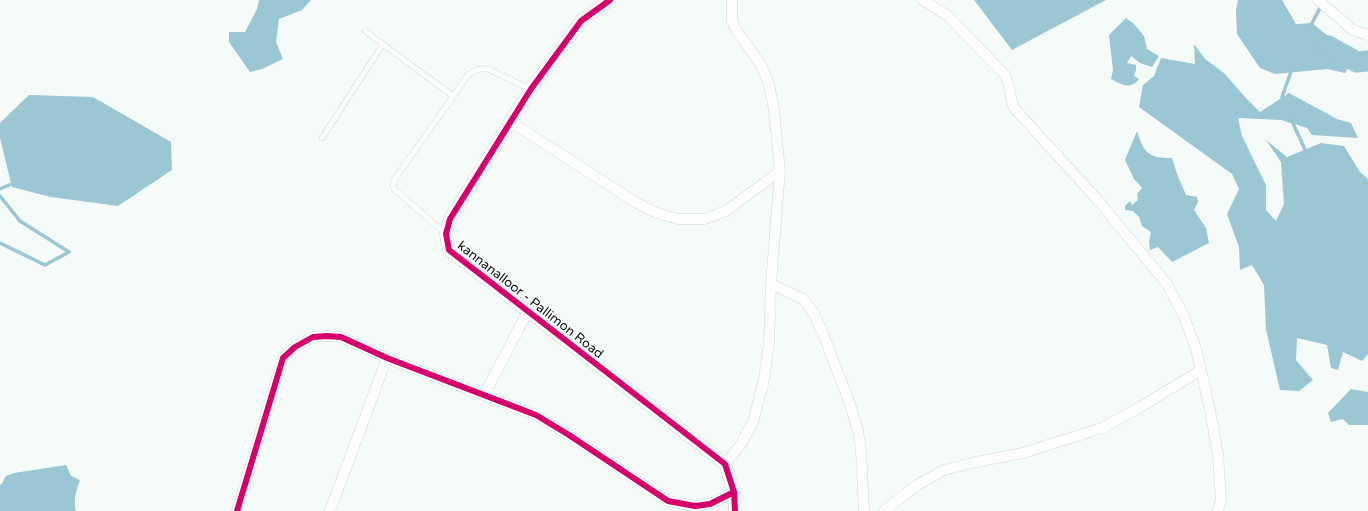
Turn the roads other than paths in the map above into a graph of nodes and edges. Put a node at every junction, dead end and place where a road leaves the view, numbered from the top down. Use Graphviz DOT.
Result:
graph roads {
  1 [pos="610,0"];
  2 [pos="732,0"];
  3 [pos="923,0"];
  4 [pos="1318,0"];
  5 [pos="365,31"];
  6 [pos="1368,35"];
  7 [pos="383,44"];
  8 [pos="531,90"];
  9 [pos="453,96"];
  10 [pos="511,122"];
  11 [pos="322,138"];
  12 [pos="780,171"];
  13 [pos="446,234"];
  14 [pos="771,284"];
  15 [pos="528,311"];
  16 [pos="387,358"];
  17 [pos="1201,370"];
  18 [pos="484,395"];
  19 [pos="725,464"];
  20 [pos="734,492"];
  21 [pos="237,511"];
  22 [pos="330,511"];
  23 [pos="735,511"];
  24 [pos="864,511"];
  25 [pos="884,511"];
  26 [pos="1218,511"];
  1 -- 8 [label="street, kannanalloor - Pallimon Road"];
  2 -- 12 [label="street"];
  3 -- 17 [label="street"];
  4 -- 6 [label="street"];
  5 -- 7 [label="lane"];
  7 -- 9 [label="lane"];
  7 -- 11 [label="lane"];
  8 -- 9 [label="lane"];
  8 -- 10 [label="street, kannanalloor - Pallimon Road"];
  9 -- 13 [label="lane"];
  10 -- 12 [label="street"];
  10 -- 13 [label="street, kannanalloor - Pallimon Road"];
  12 -- 14 [label="street"];
  13 -- 15 [label="street, kannanalloor - Pallimon Road"];
  14 -- 19 [label="street"];
  14 -- 24 [label="street"];
  15 -- 18 [label="street"];
  15 -- 19 [label="street, kannanalloor - Pallimon Road"];
  16 -- 18 [label="street"];
  16 -- 21 [label="street"];
  16 -- 22 [label="street"];
  17 -- 25 [label="street"];
  17 -- 26 [label="street"];
  18 -- 20 [label="street"];
  19 -- 20 [label="street"];
  20 -- 23 [label="street"];
}
